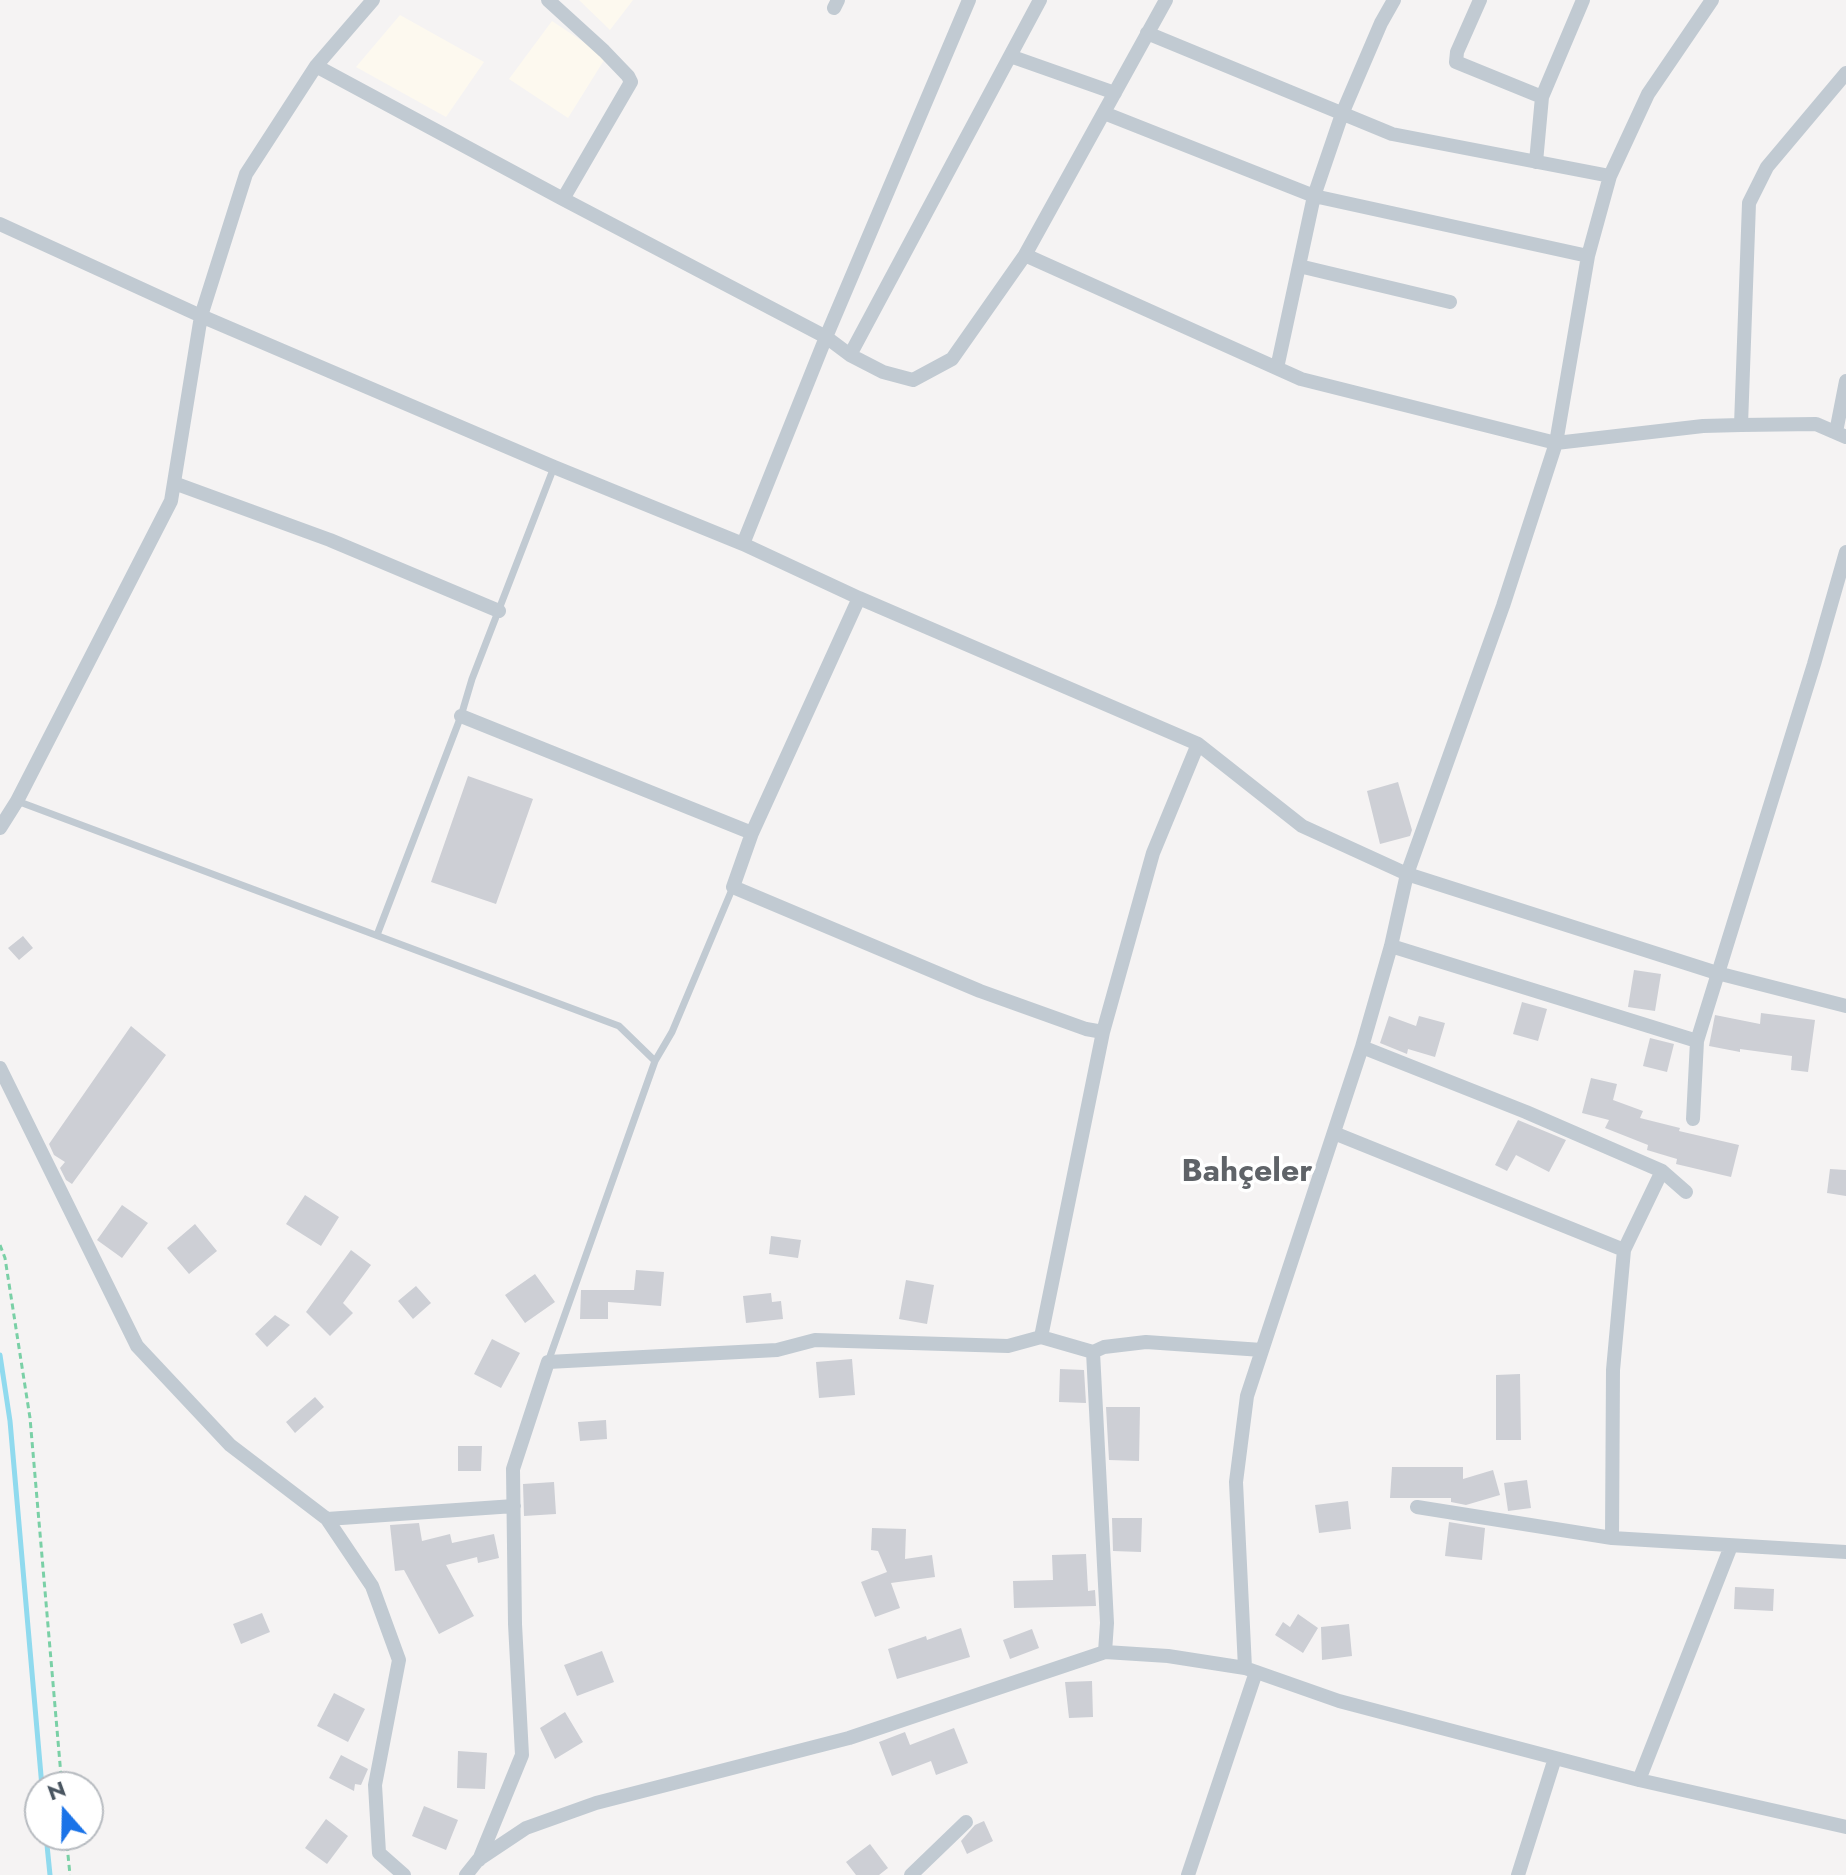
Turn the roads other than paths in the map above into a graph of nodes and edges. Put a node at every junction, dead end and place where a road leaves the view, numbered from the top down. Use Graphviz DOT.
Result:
graph roads {
  1 [pos="373,0"];
  2 [pos="548,0"];
  3 [pos="969,0"];
  4 [pos="1040,0"];
  5 [pos="1166,0"];
  6 [pos="1394,0"];
  7 [pos="1480,0"];
  8 [pos="1583,0"];
  9 [pos="1712,0"];
  10 [pos="1147,33"];
  11 [pos="1010,56"];
  12 [pos="316,66"];
  13 [pos="1846,73"];
  14 [pos="1840,88"];
  15 [pos="1115,93"];
  16 [pos="1542,97"];
  17 [pos="1104,113"];
  18 [pos="1342,114"];
  19 [pos="1536,162"];
  20 [pos="1610,176"];
  21 [pos="1314,196"];
  22 [pos="563,199"];
  23 [pos="0,224"];
  24 [pos="1025,255"];
  25 [pos="1588,256"];
  26 [pos="1299,266"];
  27 [pos="1450,302"];
  28 [pos="201,316"];
  29 [pos="826,337"];
  30 [pos="850,355"];
  31 [pos="1277,368"];
  32 [pos="1846,381"];
  33 [pos="1741,425"];
  34 [pos="1841,434"];
  35 [pos="1556,443"];
  36 [pos="554,467"];
  37 [pos="174,483"];
  38 [pos="743,544"];
  39 [pos="1846,552"];
  40 [pos="859,598"];
  41 [pos="499,611"];
  42 [pos="461,716"];
  43 [pos="1198,744"];
  44 [pos="17,801"];
  45 [pos="0,828"];
  46 [pos="752,833"];
  47 [pos="1407,874"];
  48 [pos="733,887"];
  49 [pos="377,935"];
  50 [pos="1391,946"];
  51 [pos="1717,973"];
  52 [pos="1846,1006"];
  53 [pos="1103,1032"];
  54 [pos="1697,1041"];
  55 [pos="1362,1047"];
  56 [pos="655,1061"];
  57 [pos="0,1068"];
  58 [pos="1693,1119"];
  59 [pos="1334,1133"];
  60 [pos="1662,1171"];
  61 [pos="1686,1192"];
  62 [pos="1624,1250"];
  63 [pos="1041,1337"];
  64 [pos="1262,1350"];
  65 [pos="1093,1352"];
  66 [pos="548,1362"];
  67 [pos="514,1506"];
  68 [pos="1417,1507"];
  69 [pos="327,1519"];
  70 [pos="1612,1538"];
  71 [pos="1731,1546"];
  72 [pos="1846,1552"];
  73 [pos="1105,1652"];
  74 [pos="1250,1670"];
  75 [pos="1555,1758"];
  76 [pos="1639,1780"];
  77 [pos="966,1822"];
  78 [pos="1846,1827"];
  79 [pos="478,1860"];
  80 [pos="404,1875"];
  81 [pos="466,1875"];
  82 [pos="911,1875"];
  83 [pos="1188,1875"];
  84 [pos="1518,1875"];
  1 -- 12 [label="street"];
  2 -- 22 [label="street"];
  3 -- 29 [label="street"];
  4 -- 11 [label="street"];
  5 -- 10 [label="street"];
  6 -- 18 [label="street"];
  7 -- 16 [label="street"];
  8 -- 16 [label="street"];
  9 -- 20 [label="street"];
  10 -- 15 [label="street"];
  10 -- 18 [label="street"];
  11 -- 15 [label="street"];
  11 -- 30 [label="street"];
  12 -- 22 [label="street"];
  12 -- 28 [label="street"];
  13 -- 14 [label="street"];
  14 -- 33 [label="street"];
  15 -- 17 [label="street"];
  16 -- 19 [label="street"];
  17 -- 21 [label="street"];
  17 -- 24 [label="street"];
  18 -- 19 [label="street"];
  18 -- 21 [label="street"];
  19 -- 20 [label="street"];
  20 -- 25 [label="street"];
  21 -- 25 [label="street"];
  21 -- 26 [label="street"];
  22 -- 29 [label="street"];
  23 -- 28 [label="street"];
  24 -- 30 [label="street"];
  24 -- 31 [label="street"];
  25 -- 35 [label="street"];
  26 -- 27 [label="street"];
  26 -- 31 [label="street"];
  28 -- 36 [label="street"];
  28 -- 37 [label="street"];
  29 -- 30 [label="street"];
  29 -- 38 [label="street"];
  31 -- 35 [label="street"];
  32 -- 34 [label="street"];
  33 -- 34 [label="street"];
  33 -- 35 [label="street"];
  35 -- 47 [label="street"];
  36 -- 38 [label="street"];
  36 -- 41 [label="lane"];
  37 -- 41 [label="street"];
  37 -- 44 [label="street"];
  38 -- 40 [label="street"];
  39 -- 51 [label="street"];
  40 -- 43 [label="street"];
  40 -- 46 [label="street"];
  41 -- 42 [label="lane"];
  42 -- 46 [label="street"];
  42 -- 49 [label="lane"];
  43 -- 47 [label="street"];
  43 -- 53 [label="street"];
  44 -- 45 [label="street"];
  44 -- 49 [label="lane"];
  46 -- 48 [label="street"];
  47 -- 50 [label="street"];
  47 -- 51 [label="street"];
  48 -- 53 [label="street"];
  48 -- 56 [label="lane"];
  49 -- 56 [label="lane"];
  50 -- 54 [label="street"];
  50 -- 55 [label="street"];
  51 -- 52 [label="street"];
  51 -- 54 [label="street"];
  53 -- 63 [label="street"];
  54 -- 58 [label="street"];
  55 -- 59 [label="street"];
  55 -- 60 [label="street"];
  56 -- 66 [label="lane"];
  57 -- 69 [label="street"];
  59 -- 62 [label="street"];
  59 -- 64 [label="street"];
  60 -- 61 [label="street"];
  60 -- 62 [label="street"];
  62 -- 70 [label="street"];
  63 -- 65 [label="street"];
  63 -- 66 [label="street"];
  64 -- 65 [label="street"];
  64 -- 74 [label="street"];
  65 -- 73 [label="street"];
  66 -- 67 [label="street"];
  67 -- 69 [label="street"];
  67 -- 79 [label="street"];
  68 -- 70 [label="street"];
  69 -- 80 [label="street"];
  70 -- 71 [label="street"];
  71 -- 72 [label="street"];
  71 -- 76 [label="street"];
  73 -- 74 [label="street"];
  73 -- 79 [label="street"];
  74 -- 75 [label="street"];
  74 -- 83 [label="street"];
  75 -- 76 [label="street"];
  75 -- 84 [label="street"];
  76 -- 78 [label="street"];
  77 -- 82 [label="street"];
  79 -- 81 [label="street"];
}
